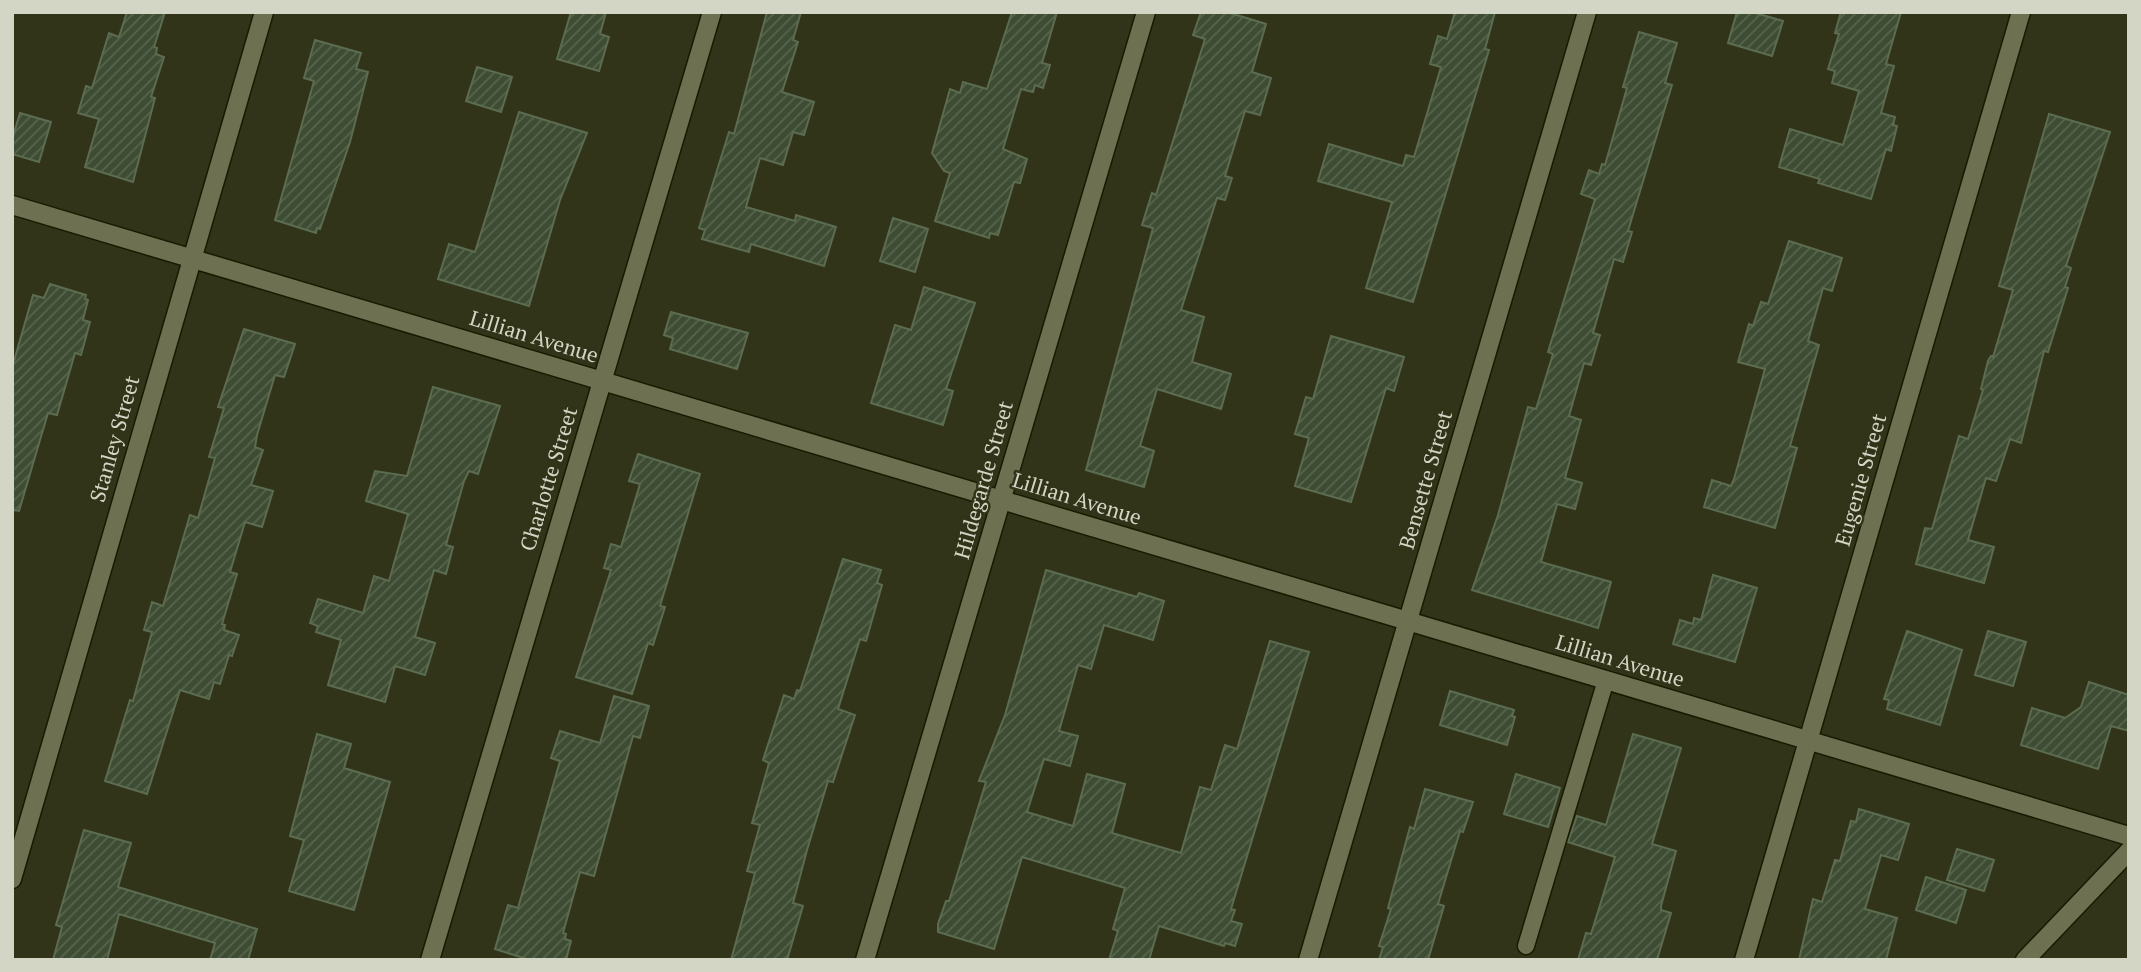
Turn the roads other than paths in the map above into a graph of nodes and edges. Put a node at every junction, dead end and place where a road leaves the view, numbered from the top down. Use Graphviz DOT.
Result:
graph roads {
  1 [pos="264,12"];
  2 [pos="712,12"];
  3 [pos="1146,12"];
  4 [pos="1587,12"];
  5 [pos="2021,12"];
  6 [pos="12,205"];
  7 [pos="191,259"];
  8 [pos="602,381"];
  9 [pos="1001,500"];
  10 [pos="1408,621"];
  11 [pos="1606,680"];
  12 [pos="1809,741"];
  13 [pos="2129,836"];
  14 [pos="2129,851"];
  15 [pos="12,879"];
  16 [pos="1526,946"];
  17 [pos="430,960"];
  18 [pos="865,960"];
  19 [pos="1308,960"];
  20 [pos="1744,960"];
  21 [pos="2025,960"];
  1 -- 7 [label="street, Stanley Street"];
  2 -- 8 [label="street, Charlotte Street"];
  3 -- 9 [label="street, Hildegarde Street"];
  4 -- 10 [label="street, Bensette Street"];
  5 -- 12 [label="street, Eugenie Street"];
  6 -- 7 [label="street, Lillian Avenue"];
  7 -- 8 [label="street, Lillian Avenue"];
  7 -- 15 [label="street, Stanley Street"];
  8 -- 9 [label="street, Lillian Avenue"];
  8 -- 17 [label="street, Charlotte Street"];
  9 -- 10 [label="street, Lillian Avenue"];
  9 -- 18 [label="street, Hildegarde Street"];
  10 -- 11 [label="street, Lillian Avenue"];
  10 -- 19 [label="street, Bensette Street"];
  11 -- 12 [label="street, Lillian Avenue"];
  11 -- 16 [label="lane"];
  12 -- 13 [label="street, Lillian Avenue"];
  12 -- 20 [label="street, Eugenie Street"];
  14 -- 21 [label="street"];
}
